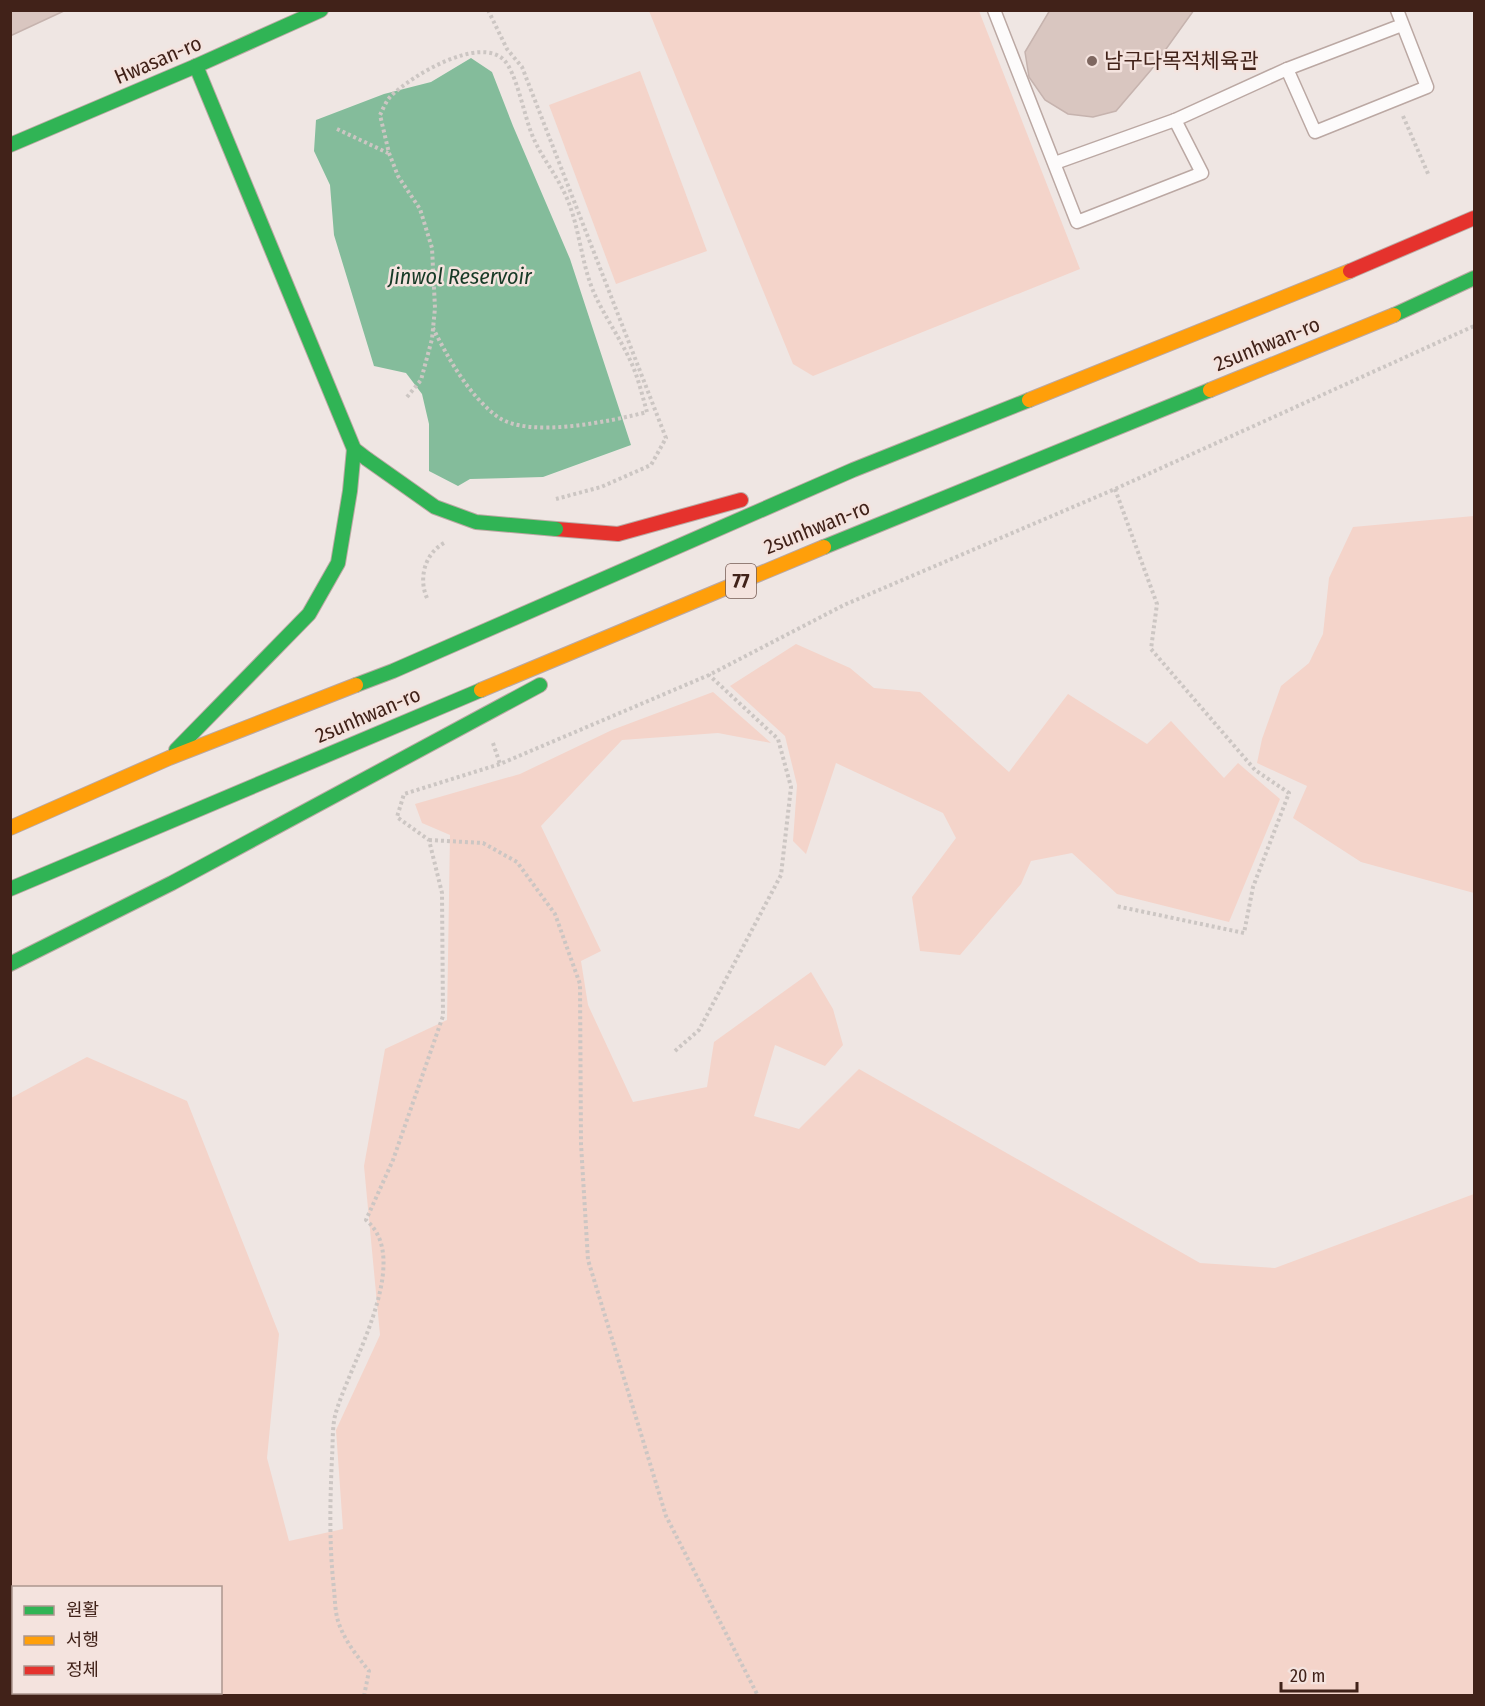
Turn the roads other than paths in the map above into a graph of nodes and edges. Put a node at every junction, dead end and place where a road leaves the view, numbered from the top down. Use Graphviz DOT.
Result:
graph roads {
  1 [pos="321,10"];
  2 [pos="994,10"];
  3 [pos="1397,10"];
  4 [pos="1402,25"];
  5 [pos="196,66"];
  6 [pos="1287,69"];
  7 [pos="1175,120"];
  8 [pos="10,145"];
  9 [pos="1055,163"];
  10 [pos="1474,218"];
  11 [pos="1474,278"];
  12 [pos="354,449"];
  13 [pos="853,470"];
  14 [pos="697,598"];
  15 [pos="575,666"];
  16 [pos="555,677"];
  17 [pos="169,758"];
  18 [pos="10,828"];
  19 [pos="10,889"];
  20 [pos="10,964"];
  1 -- 5 [label="main road, Hwasan-ro"];
  2 -- 9 [label="lane"];
  3 -- 4 [label="lane"];
  4 -- 6 [label="lane"];
  4 -- 6 [label="lane"];
  5 -- 8 [label="main road, Hwasan-ro"];
  5 -- 12 [label="main road"];
  6 -- 7 [label="lane"];
  7 -- 9 [label="lane"];
  7 -- 9 [label="lane"];
  10 -- 13 [label="main road, 2sunhwan-ro"];
  11 -- 14 [label="main road, 2sunhwan-ro / 77"];
  12 -- 13 [label="main road, bridge"];
  12 -- 17 [label="main road"];
  13 -- 17 [label="main road, 2sunhwan-ro"];
  14 -- 15 [label="main road"];
  14 -- 19 [label="main road, 2sunhwan-ro / 77"];
  16 -- 20 [label="main road"];
  17 -- 18 [label="main road, 2sunhwan-ro"];
}
